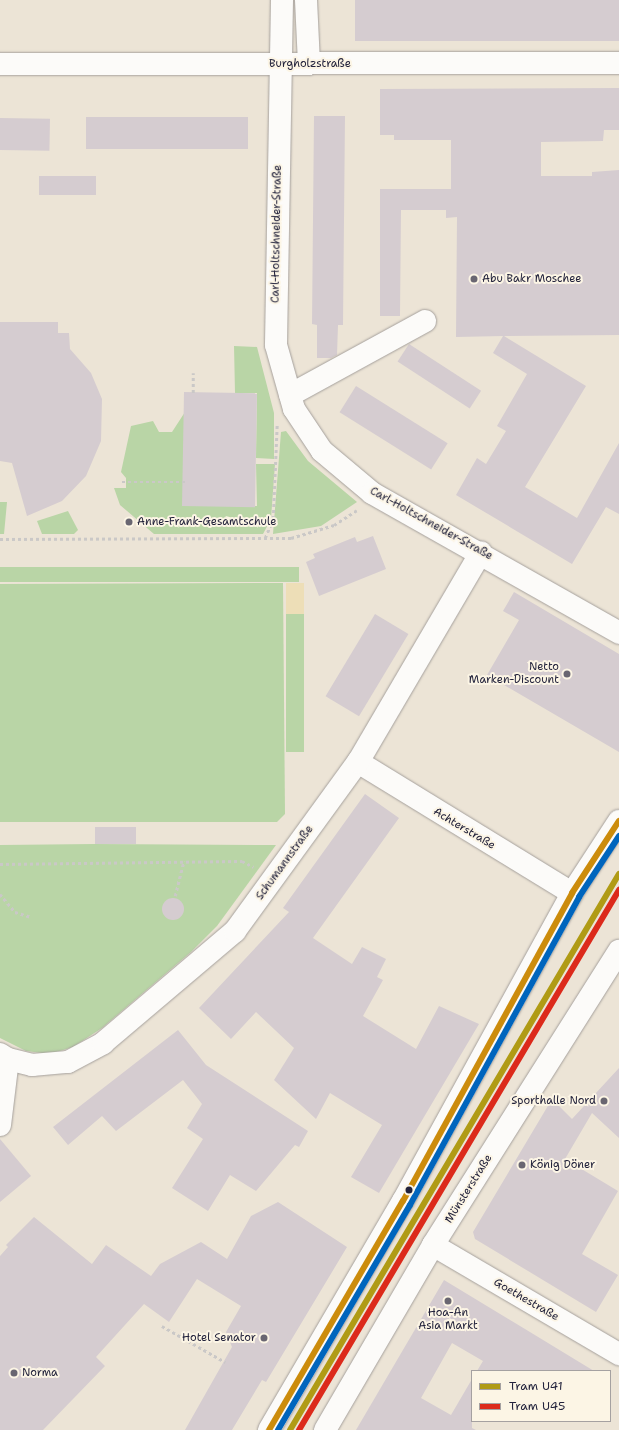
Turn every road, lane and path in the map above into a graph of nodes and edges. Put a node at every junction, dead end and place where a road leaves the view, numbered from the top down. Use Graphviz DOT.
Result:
graph roads {
  1 [pos="282,0"];
  2 [pos="306,0"];
  3 [pos="619,63"];
  4 [pos="0,64"];
  5 [pos="281,64"];
  6 [pos="309,64"];
  7 [pos="425,321"];
  8 [pos="193,373"];
  9 [pos="193,393"];
  10 [pos="290,395"];
  11 [pos="122,482"];
  12 [pos="185,482"];
  13 [pos="372,493"];
  14 [pos="265,538"];
  15 [pos="0,539"];
  16 [pos="481,552"];
  17 [pos="619,633"];
  18 [pos="358,762"];
  19 [pos="619,821"];
  20 [pos="184,861"];
  21 [pos="0,864"];
  22 [pos="275,878"];
  23 [pos="572,893"];
  24 [pos="0,894"];
  25 [pos="175,896"];
  26 [pos="32,917"];
  27 [pos="619,950"];
  28 [pos="4,1057"];
  29 [pos="0,1125"];
  30 [pos="433,1245"];
  31 [pos="162,1326"];
  32 [pos="619,1354"];
  33 [pos="225,1362"];
  34 [pos="269,1430"];
  35 [pos="325,1430"];
  1 -- 5 [label="street, Carl-Holtschneider-Straße"];
  2 -- 6 [label="street"];
  3 -- 6 [label="street, Burgholzstraße"];
  4 -- 5 [label="street, Burgholzstraße"];
  5 -- 6 [label="street, Burgholzstraße"];
  5 -- 10 [label="street, Carl-Holtschneider-Straße"];
  7 -- 10 [label="street"];
  8 -- 9 [label="path"];
  10 -- 13 [label="street, Carl-Holtschneider-Straße"];
  10 -- 14 [label="path"];
  11 -- 12 [label="path"];
  13 -- 14 [label="path"];
  13 -- 16 [label="street, Carl-Holtschneider-Straße"];
  14 -- 15 [label="path"];
  16 -- 17 [label="street, Carl-Holtschneider-Straße"];
  16 -- 18 [label="street, Schumannstraße"];
  18 -- 22 [label="street, Schumannstraße"];
  18 -- 23 [label="street, Achterstraße"];
  19 -- 23 [label="street"];
  20 -- 21 [label="path"];
  20 -- 22 [label="path"];
  20 -- 25 [label="path"];
  22 -- 28 [label="street, Schumannstraße"];
  23 -- 34 [label="street"];
  24 -- 26 [label="path"];
  27 -- 30 [label="street, Münsterstraße"];
  28 -- 29 [label="street"];
  30 -- 32 [label="street, Goethestraße"];
  30 -- 35 [label="street, Münsterstraße"];
  31 -- 33 [label="path"];
}
